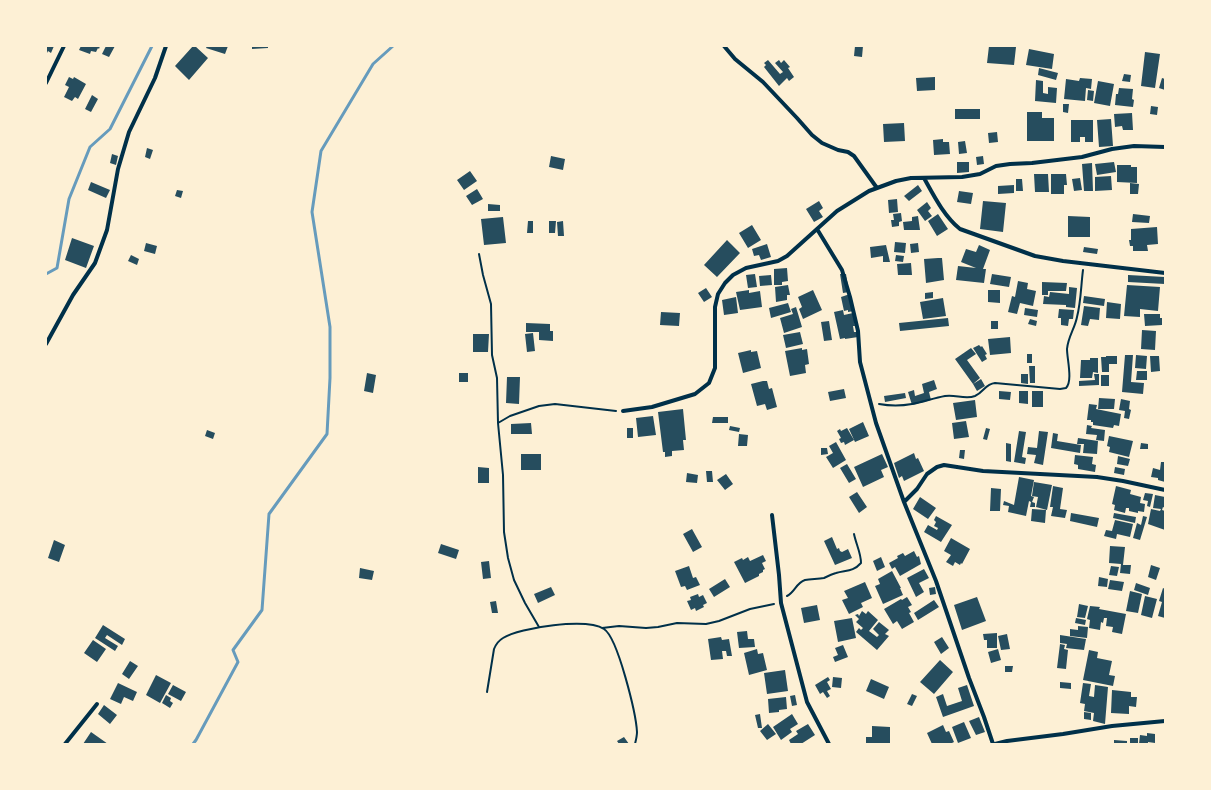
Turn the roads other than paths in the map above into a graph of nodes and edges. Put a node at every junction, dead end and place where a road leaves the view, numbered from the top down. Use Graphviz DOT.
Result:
graph roads {
  1 [pos="64,46"];
  2 [pos="166,46"];
  3 [pos="724,46"];
  4 [pos="46,71"];
  5 [pos="52,72"];
  6 [pos="46,83"];
  7 [pos="1165,147"];
  8 [pos="924,178"];
  9 [pos="877,188"];
  10 [pos="817,229"];
  11 [pos="1165,273"];
  12 [pos="46,344"];
  13 [pos="623,411"];
  14 [pos="1165,490"];
  15 [pos="904,502"];
  16 [pos="772,515"];
  17 [pos="97,704"];
  18 [pos="1165,721"];
  19 [pos="1025,742"];
  20 [pos="64,744"];
  21 [pos="829,744"];
  22 [pos="994,744"];
  1 -- 5 [label="street"];
  2 -- 12 [label="street"];
  3 -- 9 [label="street"];
  4 -- 5 [label="street"];
  5 -- 6 [label="street"];
  7 -- 8 [label="street"];
  8 -- 9 [label="street"];
  8 -- 11 [label="street"];
  9 -- 10 [label="street"];
  10 -- 13 [label="street"];
  10 -- 15 [label="street"];
  14 -- 15 [label="street"];
  15 -- 22 [label="street"];
  16 -- 21 [label="street"];
  17 -- 20 [label="street"];
  18 -- 19 [label="street"];
  19 -- 22 [label="street"];
}
